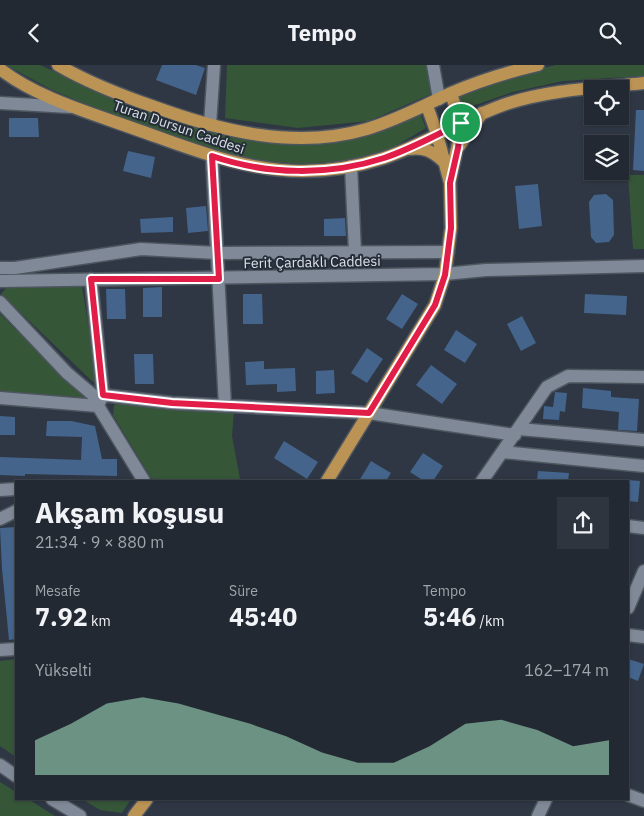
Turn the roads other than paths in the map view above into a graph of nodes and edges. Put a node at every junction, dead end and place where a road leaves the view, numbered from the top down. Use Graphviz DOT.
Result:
graph roads {
  1 [pos="58,65"];
  2 [pos="214,65"];
  3 [pos="433,65"];
  4 [pos="538,65"];
  5 [pos="0,69"];
  6 [pos="644,83"];
  7 [pos="451,93"];
  8 [pos="439,99"];
  9 [pos="0,103"];
  10 [pos="427,106"];
  11 [pos="74,107"];
  12 [pos="482,113"];
  13 [pos="461,123"];
  14 [pos="210,125"];
  15 [pos="437,134"];
  16 [pos="458,148"];
  17 [pos="402,151"];
  18 [pos="212,156"];
  19 [pos="443,161"];
  20 [pos="351,166"];
  21 [pos="450,183"];
  22 [pos="355,252"];
  23 [pos="448,252"];
  24 [pos="217,253"];
  25 [pos="644,267"];
  26 [pos="0,268"];
  27 [pos="445,275"];
  28 [pos="91,279"];
  29 [pos="219,279"];
  30 [pos="0,281"];
  31 [pos="0,302"];
  32 [pos="644,377"];
  33 [pos="0,398"];
  34 [pos="100,400"];
  35 [pos="226,406"];
  36 [pos="369,413"];
  37 [pos="517,432"];
  38 [pos="644,441"];
  39 [pos="503,452"];
  40 [pos="644,466"];
  41 [pos="143,480"];
  42 [pos="328,480"];
  43 [pos="483,480"];
  44 [pos="15,489"];
  45 [pos="0,490"];
  46 [pos="15,512"];
  47 [pos="0,519"];
  48 [pos="629,526"];
  49 [pos="644,528"];
  50 [pos="644,571"];
  51 [pos="629,606"];
  52 [pos="629,635"];
  53 [pos="644,637"];
  54 [pos="15,649"];
  55 [pos="0,650"];
  56 [pos="0,765"];
  57 [pos="15,775"];
  58 [pos="629,795"];
  59 [pos="54,800"];
  60 [pos="145,800"];
  61 [pos="546,800"];
  62 [pos="644,801"];
  63 [pos="80,816"];
  64 [pos="134,816"];
  65 [pos="538,816"];
  1 -- 14 [label="main road"];
  2 -- 14 [label="street"];
  3 -- 8 [label="street"];
  4 -- 7 [label="main road"];
  5 -- 11 [label="main road, Turan Dursun Caddesi"];
  6 -- 12 [label="main road, Turan Dursun Caddesi"];
  7 -- 8 [label="main road"];
  7 -- 13 [label="main road"];
  8 -- 10 [label="main road"];
  9 -- 11 [label="street"];
  10 -- 14 [label="main road"];
  10 -- 15 [label="main road"];
  11 -- 18 [label="main road, Turan Dursun Caddesi"];
  12 -- 13 [label="main road, Turan Dursun Caddesi"];
  12 -- 16 [label="main road"];
  13 -- 15 [label="main road, Turan Dursun Caddesi"];
  13 -- 16 [label="main road"];
  15 -- 17 [label="main road, Turan Dursun Caddesi"];
  15 -- 19 [label="main road"];
  16 -- 21 [label="main road"];
  17 -- 19 [label="main road"];
  17 -- 20 [label="main road, Turan Dursun Caddesi"];
  18 -- 20 [label="main road, Turan Dursun Caddesi"];
  18 -- 24 [label="street"];
  19 -- 21 [label="main road"];
  20 -- 22 [label="street"];
  21 -- 23 [label="main road"];
  22 -- 23 [label="street"];
  22 -- 24 [label="street"];
  23 -- 27 [label="main road"];
  24 -- 26 [label="street"];
  24 -- 29 [label="street"];
  25 -- 27 [label="street, Ferit Çardaklı Caddesi"];
  27 -- 29 [label="street, Ferit Çardaklı Caddesi"];
  27 -- 36 [label="main road"];
  28 -- 29 [label="street, Ferit Çardaklı Caddesi"];
  28 -- 30 [label="street, Ferit Çardaklı Caddesi"];
  28 -- 34 [label="street"];
  29 -- 35 [label="street"];
  31 -- 34 [label="street"];
  32 -- 37 [label="street"];
  33 -- 34 [label="street"];
  34 -- 35 [label="street"];
  34 -- 41 [label="street"];
  35 -- 36 [label="street"];
  36 -- 37 [label="street"];
  36 -- 42 [label="main road"];
  37 -- 38 [label="street"];
  37 -- 39 [label="street"];
  39 -- 40 [label="street"];
  39 -- 43 [label="street"];
  44 -- 45 [label="street"];
  46 -- 47 [label="street"];
  48 -- 49 [label="street"];
  50 -- 51 [label="street"];
  52 -- 53 [label="street"];
  54 -- 55 [label="street"];
  56 -- 57 [label="street"];
  58 -- 62 [label="street"];
  59 -- 63 [label="street"];
  60 -- 64 [label="main road"];
  61 -- 65 [label="street"];
}
